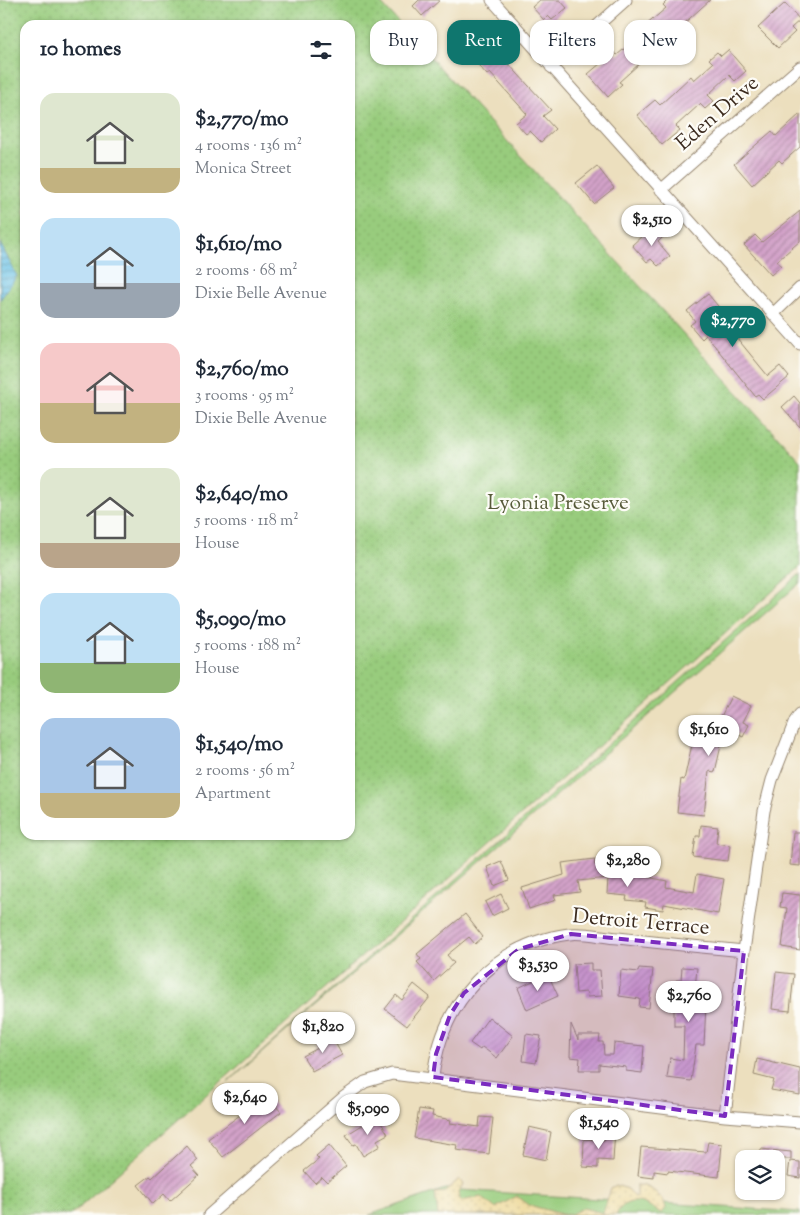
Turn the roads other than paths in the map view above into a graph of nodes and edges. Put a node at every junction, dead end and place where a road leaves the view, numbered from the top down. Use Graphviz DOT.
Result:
graph roads {
  1 [pos="492,0"];
  2 [pos="626,0"];
  3 [pos="551,66"];
  4 [pos="800,67"];
  5 [pos="661,190"];
  6 [pos="800,288"];
  7 [pos="773,314"];
  8 [pos="800,344"];
  9 [pos="800,714"];
  10 [pos="744,951"];
  11 [pos="433,1078"];
  12 [pos="725,1116"];
  13 [pos="800,1122"];
  14 [pos="209,1215"];
  1 -- 3 [label="street"];
  2 -- 3 [label="street"];
  3 -- 5 [label="street"];
  4 -- 5 [label="street, Eden Drive"];
  5 -- 7 [label="street"];
  6 -- 7 [label="street"];
  7 -- 8 [label="street"];
  9 -- 10 [label="street"];
  10 -- 11 [label="street, Detroit Terrace"];
  10 -- 12 [label="street"];
  11 -- 12 [label="street"];
  11 -- 14 [label="street"];
  12 -- 13 [label="street"];
}
